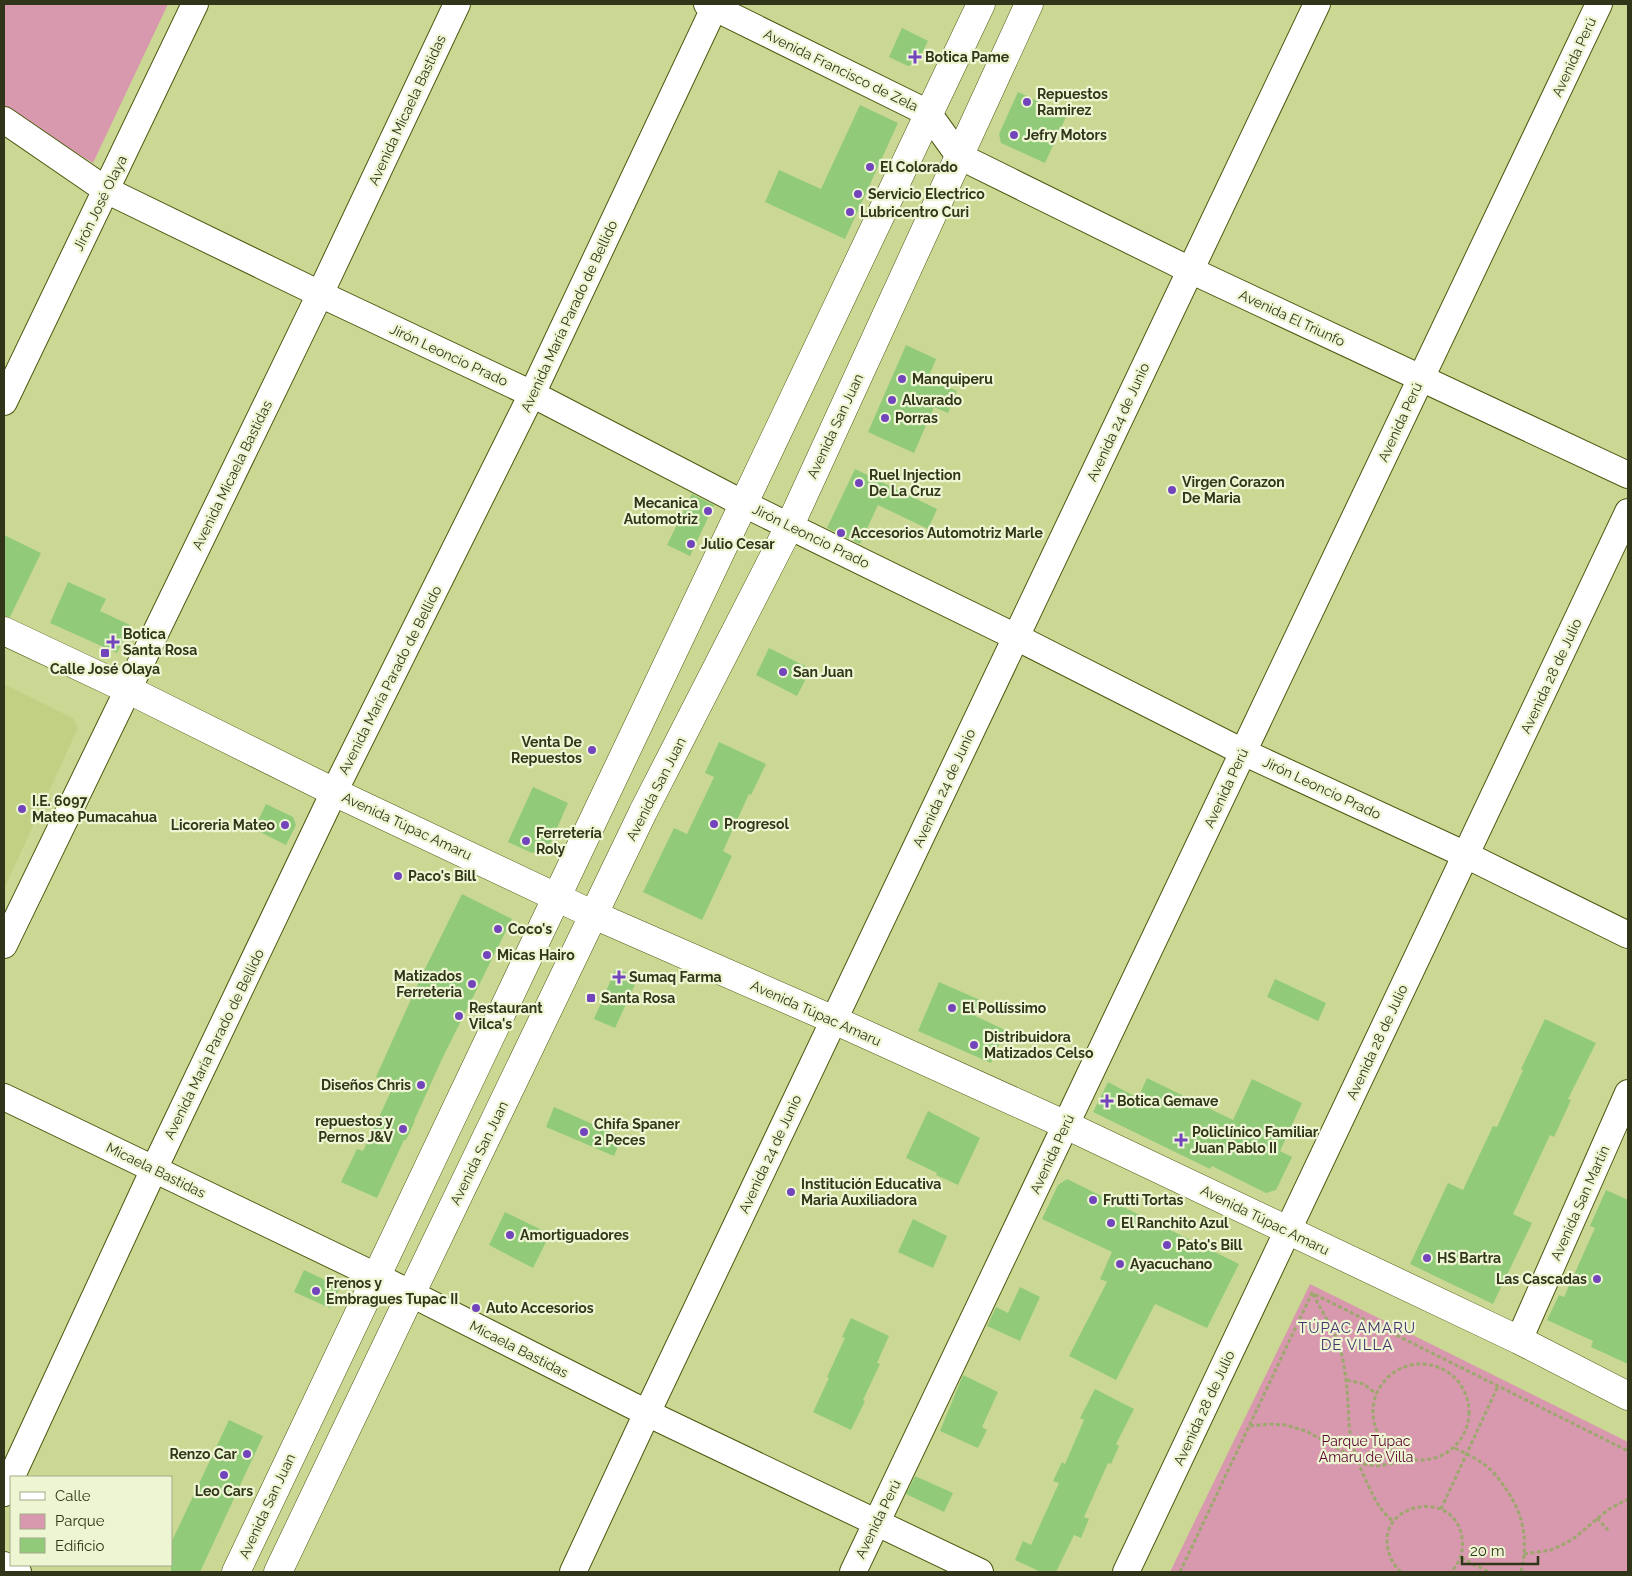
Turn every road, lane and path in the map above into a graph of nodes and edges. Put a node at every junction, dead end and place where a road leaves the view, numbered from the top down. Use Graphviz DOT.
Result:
graph roads {
  1 [pos="195,4"];
  2 [pos="457,4"];
  3 [pos="981,4"];
  4 [pos="1029,4"];
  5 [pos="1316,4"];
  6 [pos="1599,4"];
  7 [pos="713,5"];
  8 [pos="928,113"];
  9 [pos="4,120"];
  10 [pos="958,156"];
  11 [pos="106,190"];
  12 [pos="1190,270"];
  13 [pos="320,294"];
  14 [pos="1421,378"];
  15 [pos="532,394"];
  16 [pos="4,402"];
  17 [pos="1628,475"];
  18 [pos="744,504"];
  19 [pos="1628,512"];
  20 [pos="790,525"];
  21 [pos="4,631"];
  22 [pos="1016,637"];
  23 [pos="127,689"];
  24 [pos="1243,752"];
  25 [pos="334,792"];
  26 [pos="1466,855"];
  27 [pos="556,897"];
  28 [pos="11,911"];
  29 [pos="594,915"];
  30 [pos="1628,935"];
  31 [pos="4,945"];
  32 [pos="834,1020"];
  33 [pos="1628,1093"];
  34 [pos="4,1098"];
  35 [pos="1066,1125"];
  36 [pos="154,1169"];
  37 [pos="1288,1231"];
  38 [pos="376,1276"];
  39 [pos="1312,1293"];
  40 [pos="411,1294"];
  41 [pos="1519,1340"];
  42 [pos="1443,1358"];
  43 [pos="1439,1366"];
  44 [pos="1347,1380"];
  45 [pos="1498,1386"];
  46 [pos="1376,1394"];
  47 [pos="1628,1396"];
  48 [pos="647,1413"];
  49 [pos="1249,1426"];
  50 [pos="1454,1448"];
  51 [pos="1628,1451"];
  52 [pos="1466,1454"];
  53 [pos="1356,1459"];
  54 [pos="1409,1459"];
  55 [pos="12,1476"];
  56 [pos="10,1480"];
  57 [pos="4,1493"];
  58 [pos="1628,1499"];
  59 [pos="1441,1509"];
  60 [pos="1597,1518"];
  61 [pos="1394,1522"];
  62 [pos="876,1523"];
  63 [pos="1608,1530"];
  64 [pos="1524,1554"];
  65 [pos="1461,1558"];
  66 [pos="4,1565"];
  67 [pos="18,1572"];
  68 [pos="236,1572"];
  69 [pos="278,1572"];
  70 [pos="573,1572"];
  71 [pos="853,1572"];
  72 [pos="980,1572"];
  73 [pos="1126,1572"];
  74 [pos="1180,1572"];
  75 [pos="1401,1572"];
  76 [pos="1450,1572"];
  77 [pos="1488,1572"];
  78 [pos="1521,1572"];
  1 -- 11 [label="street, Jirón José Olaya"];
  2 -- 13 [label="street, Avenida Micaela Bastidas"];
  3 -- 8 [label="main road, Avenida San Juan"];
  4 -- 10 [label="main road, Avenida San Juan"];
  5 -- 12 [label="street, Avenida 24 de Junio"];
  6 -- 14 [label="street, Avenida Perú"];
  7 -- 8 [label="street, Avenida Francisco de Zela"];
  7 -- 15 [label="street, Avenida María Parado de Bellido"];
  8 -- 10 [label="street, Avenida Francisco de Zela"];
  8 -- 18 [label="main road, Avenida San Juan"];
  9 -- 11 [label="street, Jirón Leoncio Prado"];
  10 -- 12 [label="street, Avenida El Triunfo"];
  10 -- 20 [label="main road, Avenida San Juan"];
  11 -- 13 [label="street, Jirón Leoncio Prado"];
  11 -- 16 [label="street, Jirón José Olaya"];
  12 -- 14 [label="street, Avenida El Triunfo"];
  12 -- 22 [label="street, Avenida 24 de Junio"];
  13 -- 15 [label="street, Jirón Leoncio Prado"];
  13 -- 23 [label="street, Avenida Micaela Bastidas"];
  14 -- 17 [label="street, Avenida El Triunfo"];
  14 -- 24 [label="street, Avenida Perú"];
  15 -- 18 [label="street, Jirón Leoncio Prado"];
  15 -- 25 [label="street, Avenida María Parado de Bellido"];
  18 -- 20 [label="street, Jirón Leoncio Prado"];
  18 -- 27 [label="main road, Avenida San Juan"];
  19 -- 26 [label="street, Avenida 28 de Julio"];
  20 -- 22 [label="street, Jirón Leoncio Prado"];
  20 -- 29 [label="main road, Avenida San Juan"];
  21 -- 23 [label="main road, Avenida Túpac Amaru"];
  22 -- 24 [label="street, Jirón Leoncio Prado"];
  22 -- 32 [label="street, Avenida 24 de Junio"];
  23 -- 25 [label="main road, Avenida Túpac Amaru"];
  23 -- 28 [label="street, Avenida Micaela Bastidas"];
  24 -- 26 [label="street, Jirón Leoncio Prado"];
  24 -- 35 [label="street, Avenida Perú"];
  25 -- 27 [label="main road, Avenida Túpac Amaru"];
  25 -- 36 [label="street, Avenida María Parado de Bellido"];
  26 -- 30 [label="street, Jirón Leoncio Prado"];
  26 -- 37 [label="street, Avenida 28 de Julio"];
  27 -- 29 [label="main road, Avenida Túpac Amaru"];
  27 -- 38 [label="main road, Avenida San Juan"];
  28 -- 31 [label="street, Avenida Micaela Bastidas"];
  29 -- 32 [label="main road, Avenida Túpac Amaru"];
  29 -- 40 [label="main road, Avenida San Juan"];
  32 -- 35 [label="main road, Avenida Túpac Amaru"];
  32 -- 48 [label="street, Avenida 24 de Junio"];
  33 -- 41 [label="street, Avenida San Martín"];
  34 -- 36 [label="street, Micaela Bastidas"];
  35 -- 37 [label="main road, Avenida Túpac Amaru"];
  35 -- 62 [label="street, Avenida Perú"];
  36 -- 38 [label="street, Micaela Bastidas"];
  36 -- 55 [label="street, Avenida María Parado de Bellido"];
  37 -- 41 [label="main road, Avenida Túpac Amaru"];
  37 -- 73 [label="street, Avenida 28 de Julio"];
  38 -- 40 [label="street, Micaela Bastidas"];
  38 -- 68 [label="main road, Avenida San Juan"];
  39 -- 42 [label="path"];
  39 -- 44 [label="path"];
  39 -- 49 [label="path"];
  40 -- 48 [label="street, Micaela Bastidas"];
  40 -- 69 [label="main road, Avenida San Juan"];
  41 -- 47 [label="main road, Avenida Túpac Amaru"];
  42 -- 43 [label="path"];
  42 -- 45 [label="path"];
  43 -- 46 [label="path"];
  43 -- 50 [label="path"];
  44 -- 46 [label="path"];
  44 -- 53 [label="path"];
  45 -- 51 [label="path"];
  45 -- 52 [label="path"];
  46 -- 54 [label="path"];
  48 -- 62 [label="street, Micaela Bastidas"];
  48 -- 70 [label="street, Avenida 24 de Junio"];
  49 -- 53 [label="path"];
  49 -- 74 [label="path"];
  50 -- 52 [label="path"];
  50 -- 54 [label="path"];
  52 -- 59 [label="path"];
  52 -- 64 [label="path"];
  53 -- 54 [label="path"];
  53 -- 61 [label="path"];
  56 -- 57 [label="street, Avenida María Parado de Bellido"];
  58 -- 60 [label="path"];
  59 -- 61 [label="path"];
  59 -- 65 [label="path"];
  60 -- 63 [label="path"];
  60 -- 64 [label="path"];
  61 -- 75 [label="path"];
  62 -- 71 [label="street, Avenida Perú"];
  62 -- 72 [label="street, Micaela Bastidas"];
  64 -- 78 [label="path"];
  65 -- 76 [label="path"];
  65 -- 77 [label="path"];
  66 -- 67 [label="street"];
}
